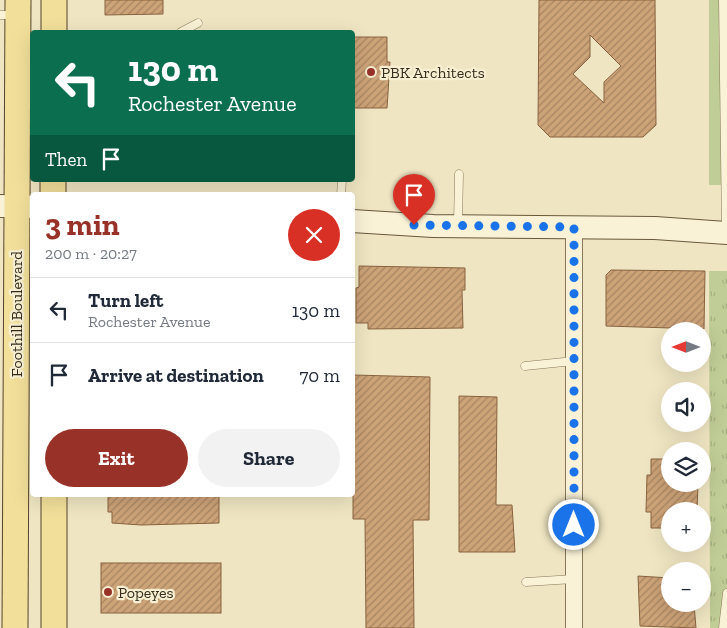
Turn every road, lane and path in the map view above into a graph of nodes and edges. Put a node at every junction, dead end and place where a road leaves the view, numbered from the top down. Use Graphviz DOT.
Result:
graph roads {
  1 [pos="54,0"];
  2 [pos="723,0"];
  3 [pos="12,10"];
  4 [pos="198,23"];
  5 [pos="54,30"];
  6 [pos="185,30"];
  7 [pos="458,174"];
  8 [pos="16,207"];
  9 [pos="355,221"];
  10 [pos="458,226"];
  11 [pos="574,227"];
  12 [pos="726,232"];
  13 [pos="574,361"];
  14 [pos="525,366"];
  15 [pos="54,497"];
  16 [pos="574,579"];
  17 [pos="526,582"];
  18 [pos="727,593"];
  19 [pos="15,628"];
  20 [pos="54,628"];
  21 [pos="574,628"];
  22 [pos="723,628"];
  1 -- 5 [label="main road"];
  2 -- 12 [label="lane"];
  3 -- 8 [label="main road, Foothill Boulevard"];
  4 -- 6 [label="lane"];
  7 -- 10 [label="lane"];
  8 -- 19 [label="main road, Foothill Boulevard"];
  9 -- 10 [label="main road"];
  10 -- 11 [label="main road"];
  11 -- 12 [label="main road"];
  11 -- 13 [label="street"];
  13 -- 14 [label="lane"];
  13 -- 16 [label="street"];
  15 -- 20 [label="main road"];
  16 -- 17 [label="lane"];
  16 -- 21 [label="street"];
  18 -- 22 [label="lane"];
}
